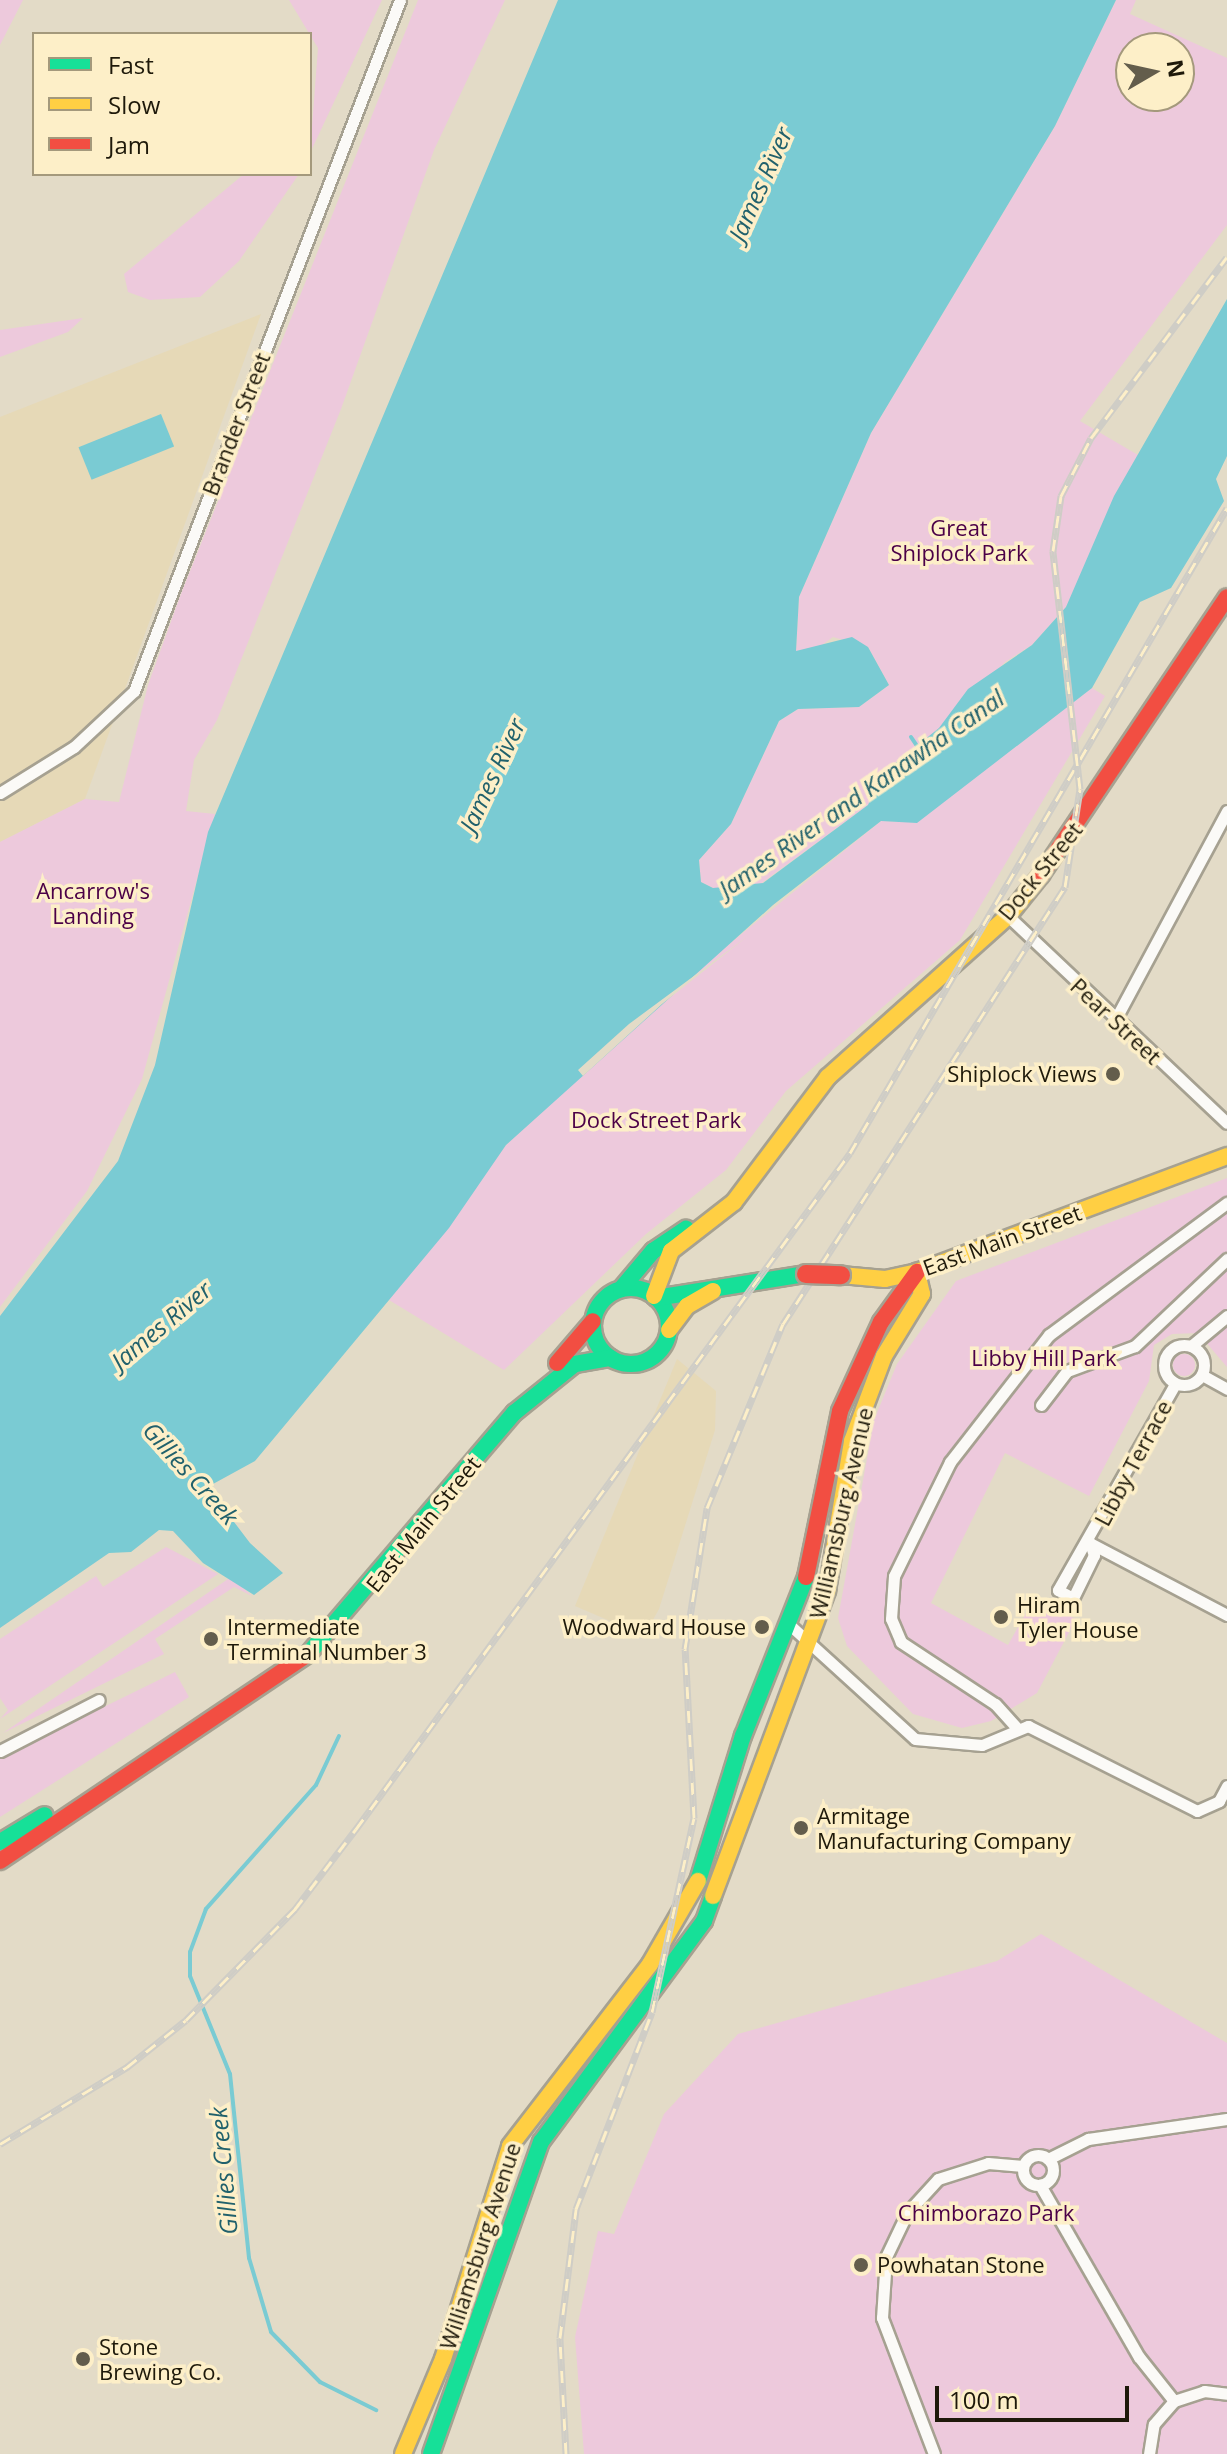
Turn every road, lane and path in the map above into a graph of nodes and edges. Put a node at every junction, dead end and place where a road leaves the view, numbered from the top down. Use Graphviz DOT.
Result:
graph roads {
  1 [pos="400,0"];
  2 [pos="1227,597"];
  3 [pos="0,793"];
  4 [pos="1227,811"];
  5 [pos="1008,916"];
  6 [pos="1115,1020"];
  7 [pos="805,1104"];
  8 [pos="1227,1123"];
  9 [pos="1227,1156"];
  10 [pos="1227,1203"];
  11 [pos="1227,1259"];
  12 [pos="917,1272"];
  13 [pos="721,1286"];
  14 [pos="621,1289"];
  15 [pos="655,1297"];
  16 [pos="1227,1316"];
  17 [pos="593,1321"];
  18 [pos="669,1330"];
  19 [pos="1191,1346"];
  20 [pos="610,1358"];
  21 [pos="1202,1375"];
  22 [pos="1175,1384"];
  23 [pos="1227,1389"];
  24 [pos="1041,1405"];
  25 [pos="1227,1615"];
  26 [pos="792,1627"];
  27 [pos="811,1641"];
  28 [pos="99,1700"];
  29 [pos="1016,1727"];
  30 [pos="0,1751"];
  31 [pos="1227,1786"];
  32 [pos="0,1842"];
  33 [pos="0,1861"];
  34 [pos="1227,2119"];
  35 [pos="1048,2159"];
  36 [pos="1023,2166"];
  37 [pos="1040,2185"];
  38 [pos="1227,2394"];
  39 [pos="1174,2401"];
  40 [pos="403,2454"];
  41 [pos="431,2454"];
  42 [pos="934,2454"];
  43 [pos="1149,2454"];
  1 -- 3 [label="street, Brander Street"];
  2 -- 5 [label="main road, Dock Street"];
  4 -- 6 [label="street"];
  5 -- 6 [label="street, Pear Street"];
  5 -- 7 [label="main road, Dock Street"];
  6 -- 8 [label="street, Pear Street"];
  7 -- 14 [label="main road, Dock Street"];
  7 -- 15 [label="main road, Dock Street"];
  9 -- 12 [label="main road, East Main Street"];
  10 -- 29 [label="street"];
  11 -- 24 [label="street"];
  12 -- 13 [label="main road, East Main Street, bridge"];
  12 -- 26 [label="main road, Williamsburg Avenue"];
  12 -- 27 [label="main road, Williamsburg Avenue"];
  13 -- 15 [label="main road, East Main Street"];
  13 -- 18 [label="main road, East Main Street"];
  14 -- 15 [label="main road"];
  14 -- 17 [label="main road"];
  15 -- 18 [label="main road"];
  16 -- 19 [label="street"];
  17 -- 20 [label="main road"];
  17 -- 32 [label="main road, East Main Street"];
  18 -- 20 [label="main road"];
  19 -- 21 [label="street"];
  19 -- 22 [label="street"];
  20 -- 33 [label="main road, East Main Street"];
  21 -- 22 [label="street"];
  21 -- 23 [label="street"];
  22 -- 25 [label="street, Libby Terrace"];
  26 -- 27 [label="street"];
  26 -- 40 [label="main road, Williamsburg Avenue"];
  27 -- 29 [label="street"];
  27 -- 41 [label="main road, Williamsburg Avenue"];
  28 -- 30 [label="street"];
  29 -- 31 [label="street"];
  34 -- 35 [label="street"];
  35 -- 36 [label="street"];
  35 -- 37 [label="street"];
  36 -- 37 [label="street"];
  36 -- 42 [label="street"];
  37 -- 39 [label="street"];
  38 -- 39 [label="street"];
  39 -- 43 [label="street"];
}
